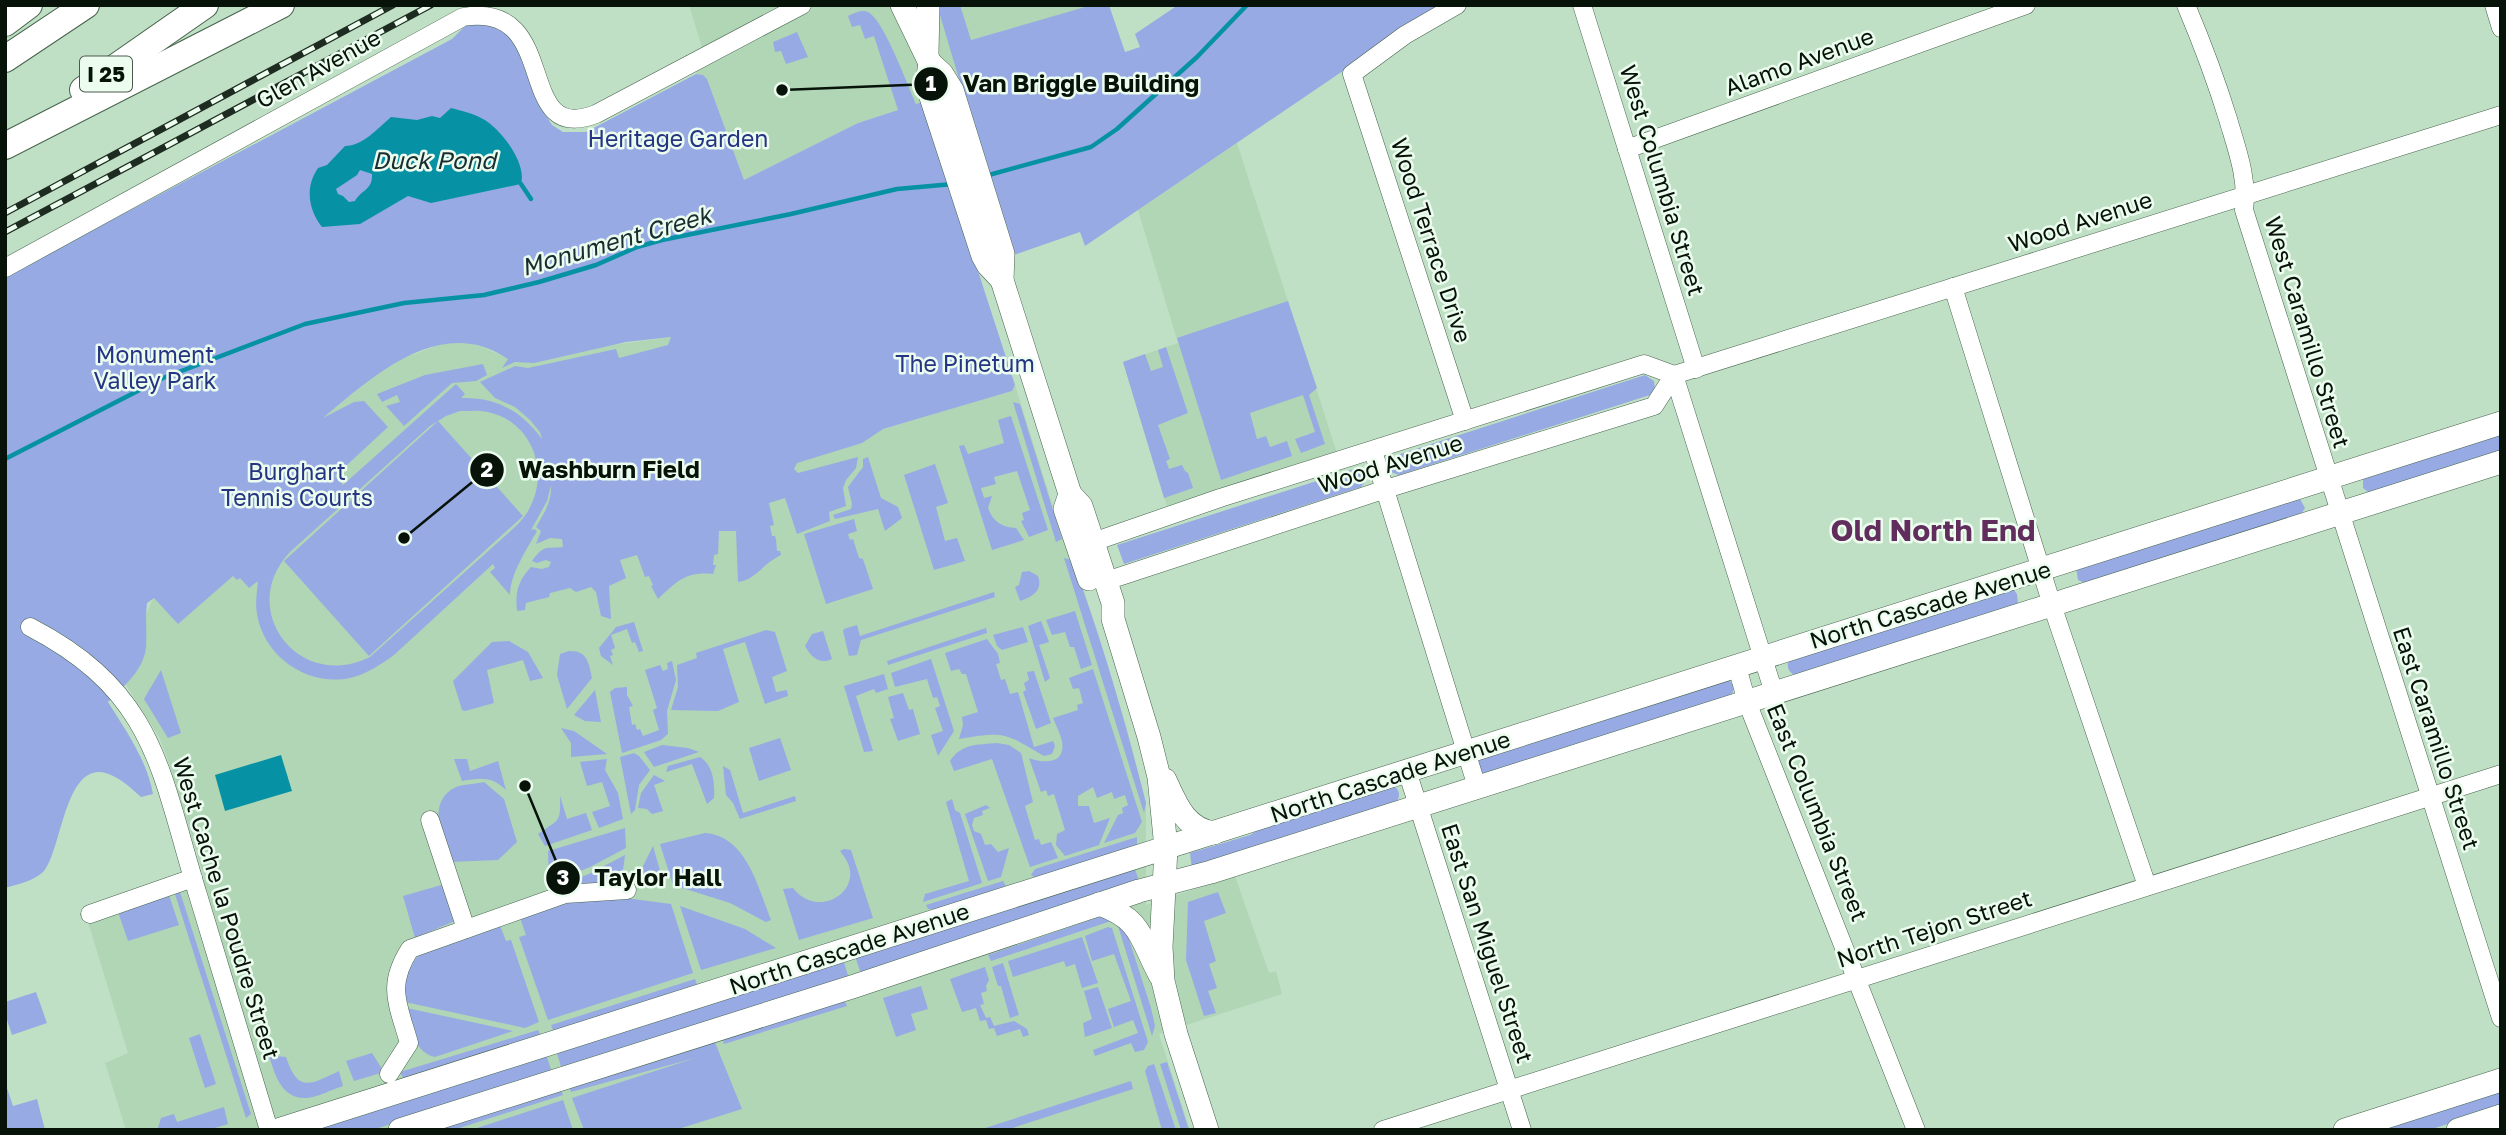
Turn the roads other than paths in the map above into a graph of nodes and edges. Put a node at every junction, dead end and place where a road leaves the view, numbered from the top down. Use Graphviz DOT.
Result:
graph roads {
  1 [pos="29,5"];
  2 [pos="86,5"];
  3 [pos="205,5"];
  4 [pos="281,5"];
  5 [pos="802,5"];
  6 [pos="902,5"];
  7 [pos="928,5"];
  8 [pos="1457,5"];
  9 [pos="1582,5"];
  10 [pos="2026,5"];
  11 [pos="2186,5"];
  12 [pos="2494,5"];
  13 [pos="5,23"];
  14 [pos="2501,28"];
  15 [pos="5,59"];
  16 [pos="928,60"];
  17 [pos="2501,115"];
  18 [pos="5,143"];
  19 [pos="1627,149"];
  20 [pos="2246,193"];
  21 [pos="5,268"];
  22 [pos="1953,287"];
  23 [pos="1696,369"];
  24 [pos="1674,375"];
  25 [pos="1465,421"];
  26 [pos="2501,423"];
  27 [pos="1373,451"];
  28 [pos="2501,462"];
  29 [pos="2328,478"];
  30 [pos="1385,489"];
  31 [pos="1070,494"];
  32 [pos="2339,512"];
  33 [pos="1093,542"];
  34 [pos="2042,569"];
  35 [pos="1106,581"];
  36 [pos="2052,605"];
  37 [pos="1113,619"];
  38 [pos="30,627"];
  39 [pos="1762,657"];
  40 [pos="1737,667"];
  41 [pos="1774,693"];
  42 [pos="1747,702"];
  43 [pos="1466,751"];
  44 [pos="1156,759"];
  45 [pos="1407,771"];
  46 [pos="2501,774"];
  47 [pos="1477,787"];
  48 [pos="2430,796"];
  49 [pos="1418,806"];
  50 [pos="430,820"];
  51 [pos="1214,833"];
  52 [pos="1166,848"];
  53 [pos="192,878"];
  54 [pos="1165,885"];
  55 [pos="2147,886"];
  56 [pos="627,890"];
  57 [pos="1099,904"];
  58 [pos="90,914"];
  59 [pos="466,929"];
  60 [pos="1858,978"];
  61 [pos="1163,981"];
  62 [pos="2501,1018"];
  63 [pos="389,1074"];
  64 [pos="2501,1080"];
  65 [pos="1509,1089"];
  66 [pos="2501,1116"];
  67 [pos="269,1130"];
  68 [pos="278,1130"];
  69 [pos="400,1130"];
  70 [pos="1207,1130"];
  71 [pos="1382,1130"];
  72 [pos="1522,1130"];
  73 [pos="1916,1130"];
  74 [pos="2345,1130"];
  75 [pos="2458,1130"];
  1 -- 13 [label="highway"];
  2 -- 15 [label="highway"];
  3 -- 18 [label="highway, I 25"];
  4 -- 18 [label="highway"];
  5 -- 21 [label="street, Glen Avenue"];
  6 -- 16 [label="main road"];
  7 -- 16 [label="main road"];
  8 -- 25 [label="street, Wood Terrace Drive"];
  9 -- 19 [label="street, West Columbia Street"];
  10 -- 19 [label="street, Alamo Avenue"];
  11 -- 20 [label="street, West Caramillo Street"];
  12 -- 14 [label="street"];
  16 -- 31 [label="main road"];
  17 -- 20 [label="street, Wood Avenue"];
  19 -- 23 [label="street, West Columbia Street"];
  20 -- 22 [label="street, Wood Avenue"];
  20 -- 29 [label="street, West Caramillo Street"];
  22 -- 23 [label="street, Wood Avenue"];
  22 -- 34 [label="street"];
  23 -- 24 [label="street, Wood Avenue"];
  24 -- 25 [label="street, Wood Avenue"];
  24 -- 30 [label="street, Wood Avenue"];
  24 -- 39 [label="street"];
  25 -- 27 [label="street, Wood Avenue"];
  26 -- 29 [label="main road, North Cascade Avenue"];
  27 -- 30 [label="street"];
  27 -- 33 [label="street, Wood Avenue"];
  28 -- 32 [label="main road, North Cascade Avenue"];
  29 -- 32 [label="street, West Caramillo Street"];
  29 -- 34 [label="main road, North Cascade Avenue"];
  30 -- 35 [label="street, Wood Avenue"];
  30 -- 43 [label="street"];
  31 -- 33 [label="main road"];
  31 -- 37 [label="main road"];
  32 -- 36 [label="main road, North Cascade Avenue"];
  32 -- 48 [label="street, East Caramillo Street"];
  33 -- 35 [label="main road"];
  34 -- 36 [label="street"];
  34 -- 39 [label="main road, North Cascade Avenue"];
  35 -- 37 [label="main road"];
  36 -- 41 [label="main road, North Cascade Avenue"];
  36 -- 55 [label="street"];
  37 -- 44 [label="main road"];
  38 -- 53 [label="street, West Cache la Poudre Street"];
  39 -- 40 [label="main road, North Cascade Avenue"];
  39 -- 41 [label="street"];
  40 -- 42 [label="street, East Columbia Street"];
  40 -- 43 [label="main road, North Cascade Avenue"];
  41 -- 42 [label="main road, North Cascade Avenue"];
  42 -- 47 [label="main road, North Cascade Avenue"];
  42 -- 60 [label="street, East Columbia Street"];
  43 -- 45 [label="main road, North Cascade Avenue"];
  43 -- 47 [label="street"];
  44 -- 51 [label="main road"];
  44 -- 52 [label="main road"];
  45 -- 49 [label="street, East San Miguel Street"];
  45 -- 51 [label="main road, North Cascade Avenue"];
  46 -- 48 [label="street, North Tejon Street"];
  47 -- 49 [label="main road, North Cascade Avenue"];
  48 -- 55 [label="street, North Tejon Street"];
  48 -- 62 [label="street, East Caramillo Street"];
  49 -- 54 [label="main road, North Cascade Avenue"];
  49 -- 65 [label="street, East San Miguel Street"];
  50 -- 59 [label="street"];
  51 -- 52 [label="main road, North Cascade Avenue"];
  52 -- 54 [label="main road"];
  52 -- 68 [label="main road, North Cascade Avenue"];
  53 -- 58 [label="street"];
  53 -- 67 [label="street, West Cache la Poudre Street"];
  54 -- 57 [label="main road, North Cascade Avenue"];
  54 -- 61 [label="main road"];
  55 -- 60 [label="street, North Tejon Street"];
  56 -- 59 [label="street"];
  57 -- 61 [label="main road"];
  57 -- 69 [label="main road, North Cascade Avenue"];
  59 -- 63 [label="street"];
  60 -- 65 [label="street, North Tejon Street"];
  60 -- 73 [label="street, East Columbia Street"];
  61 -- 70 [label="main road"];
  64 -- 74 [label="main road"];
  65 -- 71 [label="street, North Tejon Street"];
  65 -- 72 [label="street, East San Miguel Street"];
  66 -- 75 [label="main road"];
}
